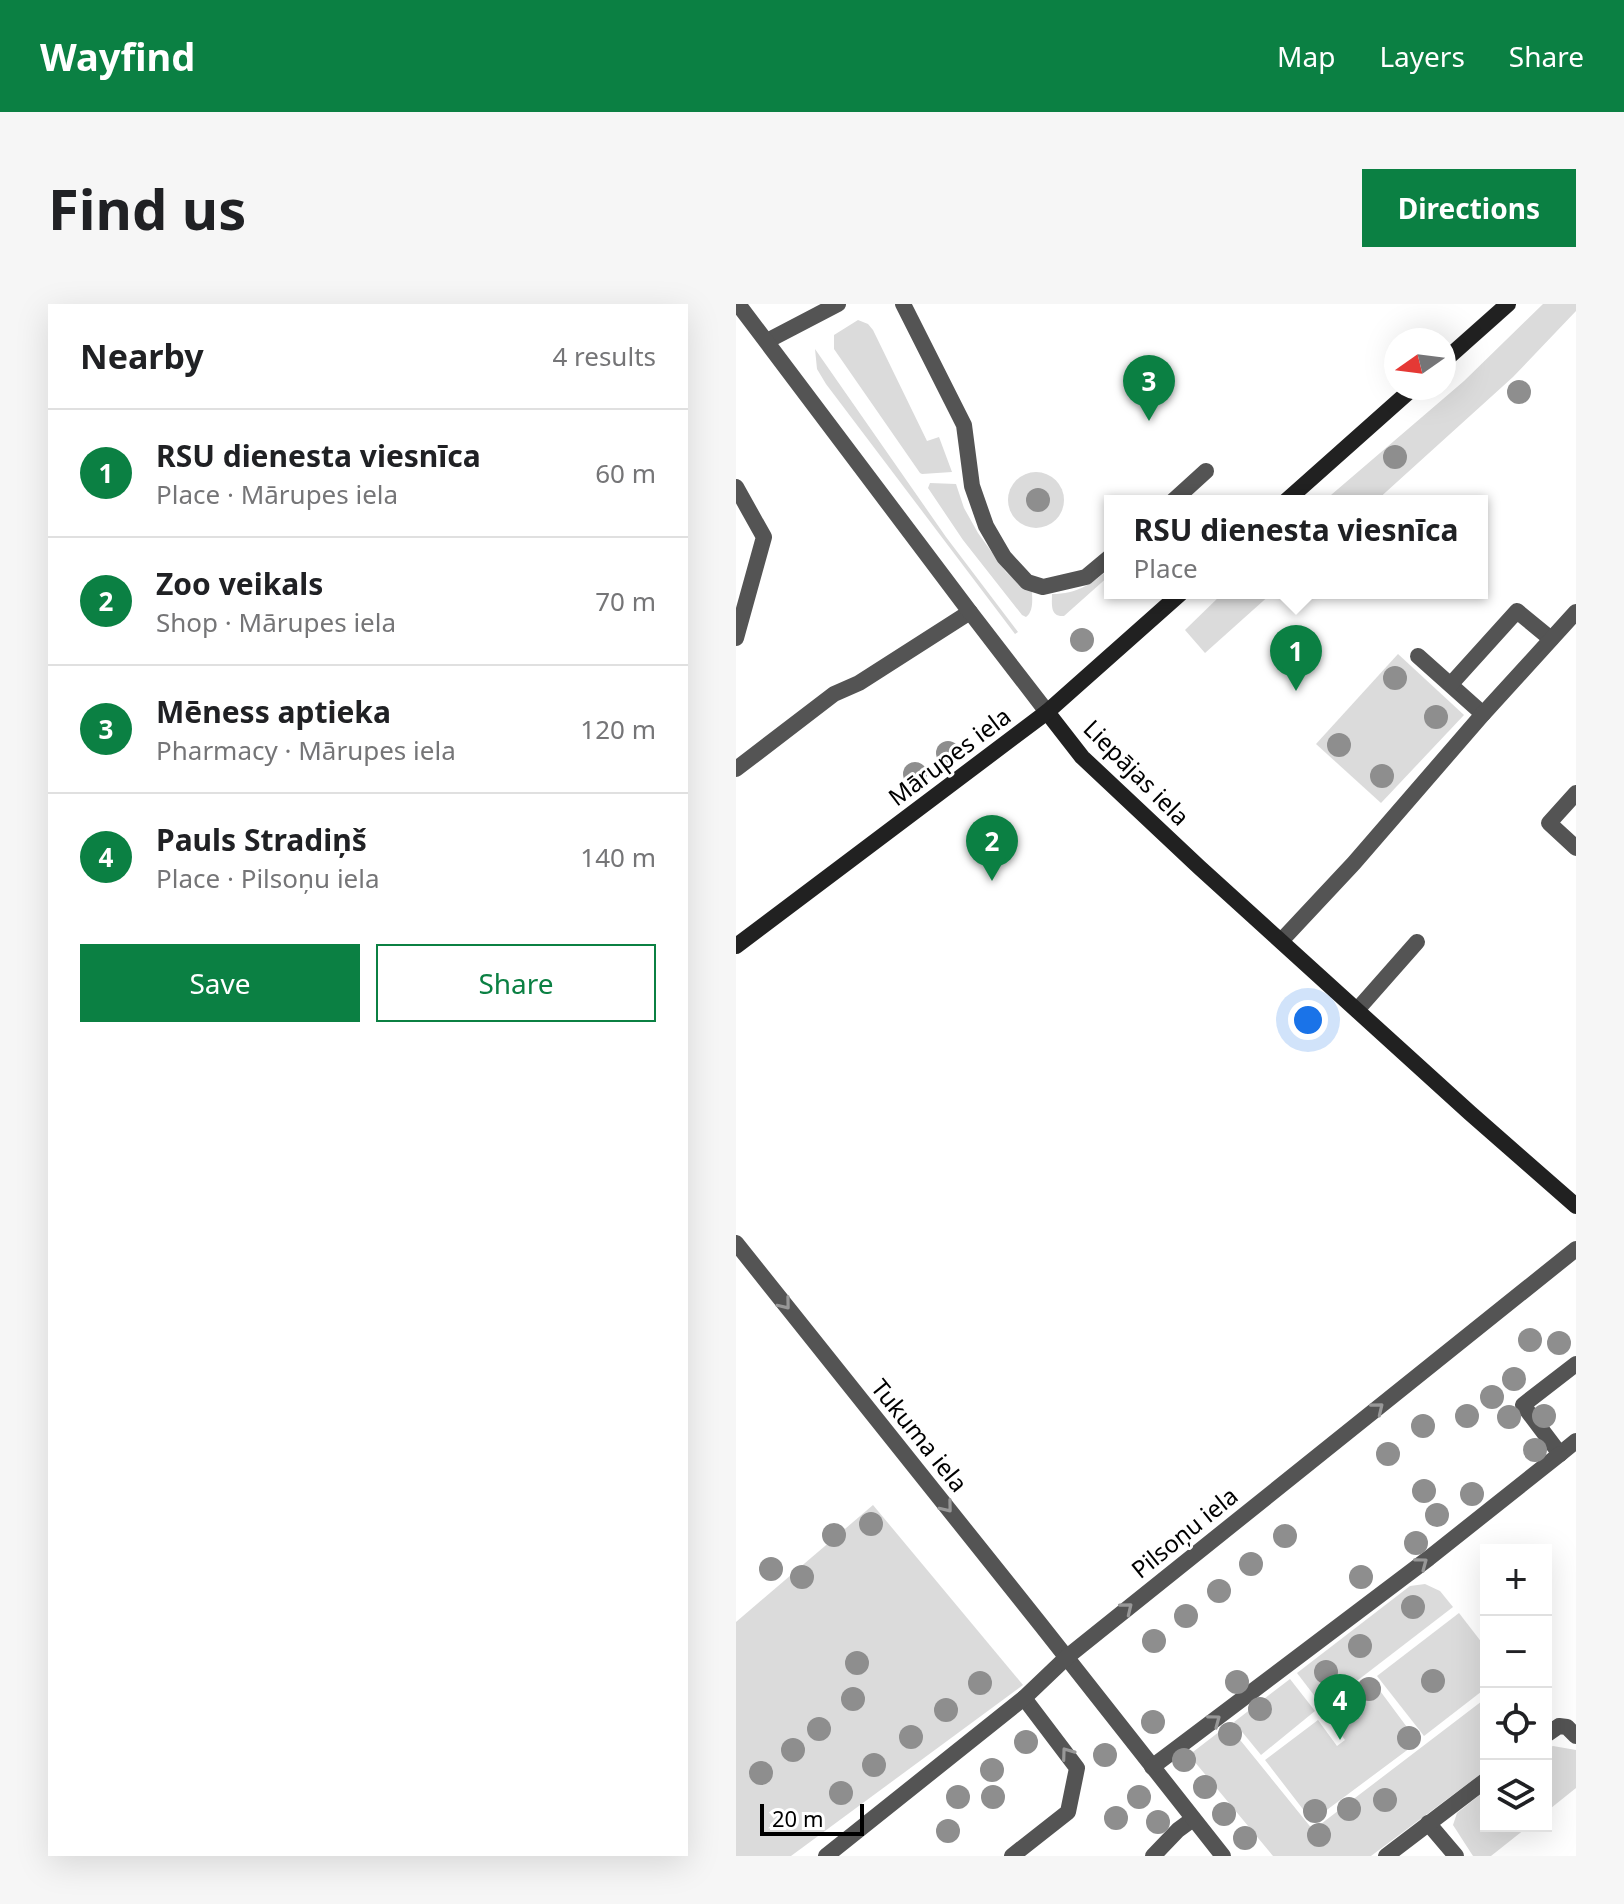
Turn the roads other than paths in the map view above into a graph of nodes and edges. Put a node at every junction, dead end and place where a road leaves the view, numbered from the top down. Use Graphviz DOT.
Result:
graph roads {
  1 [pos="738,304"];
  2 [pos="838,304"];
  3 [pos="903,304"];
  4 [pos="1508,304"];
  5 [pos="767,341"];
  6 [pos="1456,350"];
  7 [pos="1400,400"];
  8 [pos="1206,471"];
  9 [pos="736,487"];
  10 [pos="1180,495"];
  11 [pos="1293,495"];
  12 [pos="1104,562"];
  13 [pos="1174,599"];
  14 [pos="970,612"];
  15 [pos="1576,612"];
  16 [pos="736,638"];
  17 [pos="1551,639"];
  18 [pos="1418,656"];
  19 [pos="1451,684"];
  20 [pos="1047,712"];
  21 [pos="1483,714"];
  22 [pos="736,769"];
  23 [pos="1576,793"];
  24 [pos="1576,848"];
  25 [pos="1281,941"];
  26 [pos="1417,942"];
  27 [pos="736,946"];
  28 [pos="1357,1010"];
  29 [pos="1576,1206"];
  30 [pos="736,1243"];
  31 [pos="1576,1249"];
  32 [pos="1576,1364"];
  33 [pos="1576,1441"];
  34 [pos="1560,1454"];
  35 [pos="1067,1657"];
  36 [pos="1024,1698"];
  37 [pos="1552,1731"];
  38 [pos="1576,1736"];
  39 [pos="1152,1767"];
  40 [pos="1480,1784"];
  41 [pos="1193,1819"];
  42 [pos="1428,1823"];
  43 [pos="826,1856"];
  44 [pos="1012,1856"];
  45 [pos="1153,1856"];
  46 [pos="1223,1856"];
  47 [pos="1386,1856"];
  48 [pos="1456,1856"];
  1 -- 5 [label="street, Liepājas iela"];
  2 -- 5 [label="street"];
  3 -- 12 [label="street"];
  4 -- 6 [label="street"];
  5 -- 14 [label="street, Liepājas iela"];
  7 -- 11 [label="street"];
  8 -- 10 [label="street"];
  9 -- 16 [label="street"];
  13 -- 20 [label="street, Mārupes iela"];
  14 -- 20 [label="street, Liepājas iela"];
  14 -- 22 [label="street"];
  15 -- 17 [label="street"];
  17 -- 19 [label="street"];
  17 -- 21 [label="street"];
  18 -- 19 [label="street"];
  19 -- 21 [label="street"];
  20 -- 25 [label="street, Liepājas iela"];
  20 -- 27 [label="street, Mārupes iela"];
  21 -- 25 [label="street"];
  23 -- 24 [label="street"];
  25 -- 28 [label="street, Liepājas iela"];
  26 -- 28 [label="street"];
  28 -- 29 [label="street, Liepājas iela"];
  30 -- 35 [label="street, Tukuma iela, one-way"];
  35 -- 31 [label="street, Pilsoņu iela, one-way"];
  32 -- 34 [label="street"];
  33 -- 34 [label="street"];
  39 -- 34 [label="street, one-way"];
  35 -- 36 [label="street, Pilsoņu iela"];
  35 -- 39 [label="street, Tukuma iela"];
  36 -- 43 [label="street, Pilsoņu iela"];
  44 -- 36 [label="street, one-way"];
  37 -- 38 [label="street"];
  39 -- 41 [label="street, Tukuma iela"];
  40 -- 42 [label="street"];
  41 -- 45 [label="street"];
  41 -- 46 [label="street, Tukuma iela"];
  42 -- 47 [label="street"];
  42 -- 48 [label="street"];
}
